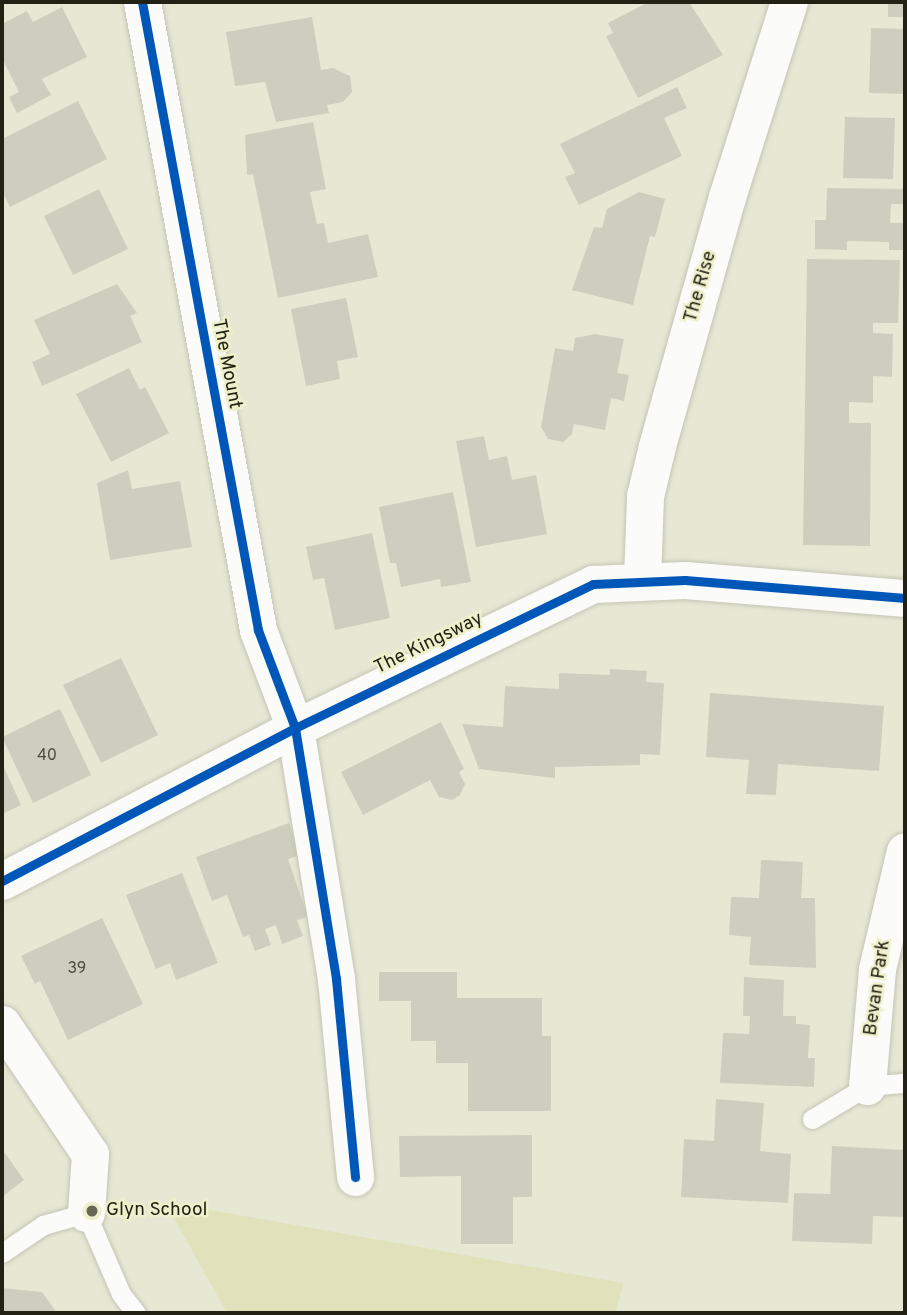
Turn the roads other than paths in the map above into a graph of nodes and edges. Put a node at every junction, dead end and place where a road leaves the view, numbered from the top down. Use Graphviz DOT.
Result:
graph roads {
  1 [pos="142,2"];
  2 [pos="789,2"];
  3 [pos="642,579"];
  4 [pos="905,598"];
  5 [pos="295,729"];
  6 [pos="905,850"];
  7 [pos="2,881"];
  8 [pos="2,1024"];
  9 [pos="905,1083"];
  10 [pos="867,1086"];
  11 [pos="812,1119"];
  12 [pos="355,1177"];
  13 [pos="86,1213"];
  14 [pos="2,1253"];
  15 [pos="136,1313"];
  1 -- 5 [label="street, The Mount"];
  2 -- 3 [label="street, The Rise"];
  3 -- 4 [label="street, The Kingsway"];
  3 -- 5 [label="street, The Kingsway"];
  5 -- 7 [label="street, The Kingsway"];
  5 -- 12 [label="street, The Mount"];
  6 -- 10 [label="street, Bevan Park"];
  8 -- 13 [label="street"];
  9 -- 10 [label="lane"];
  10 -- 11 [label="lane"];
  13 -- 14 [label="lane"];
  13 -- 15 [label="lane"];
}
